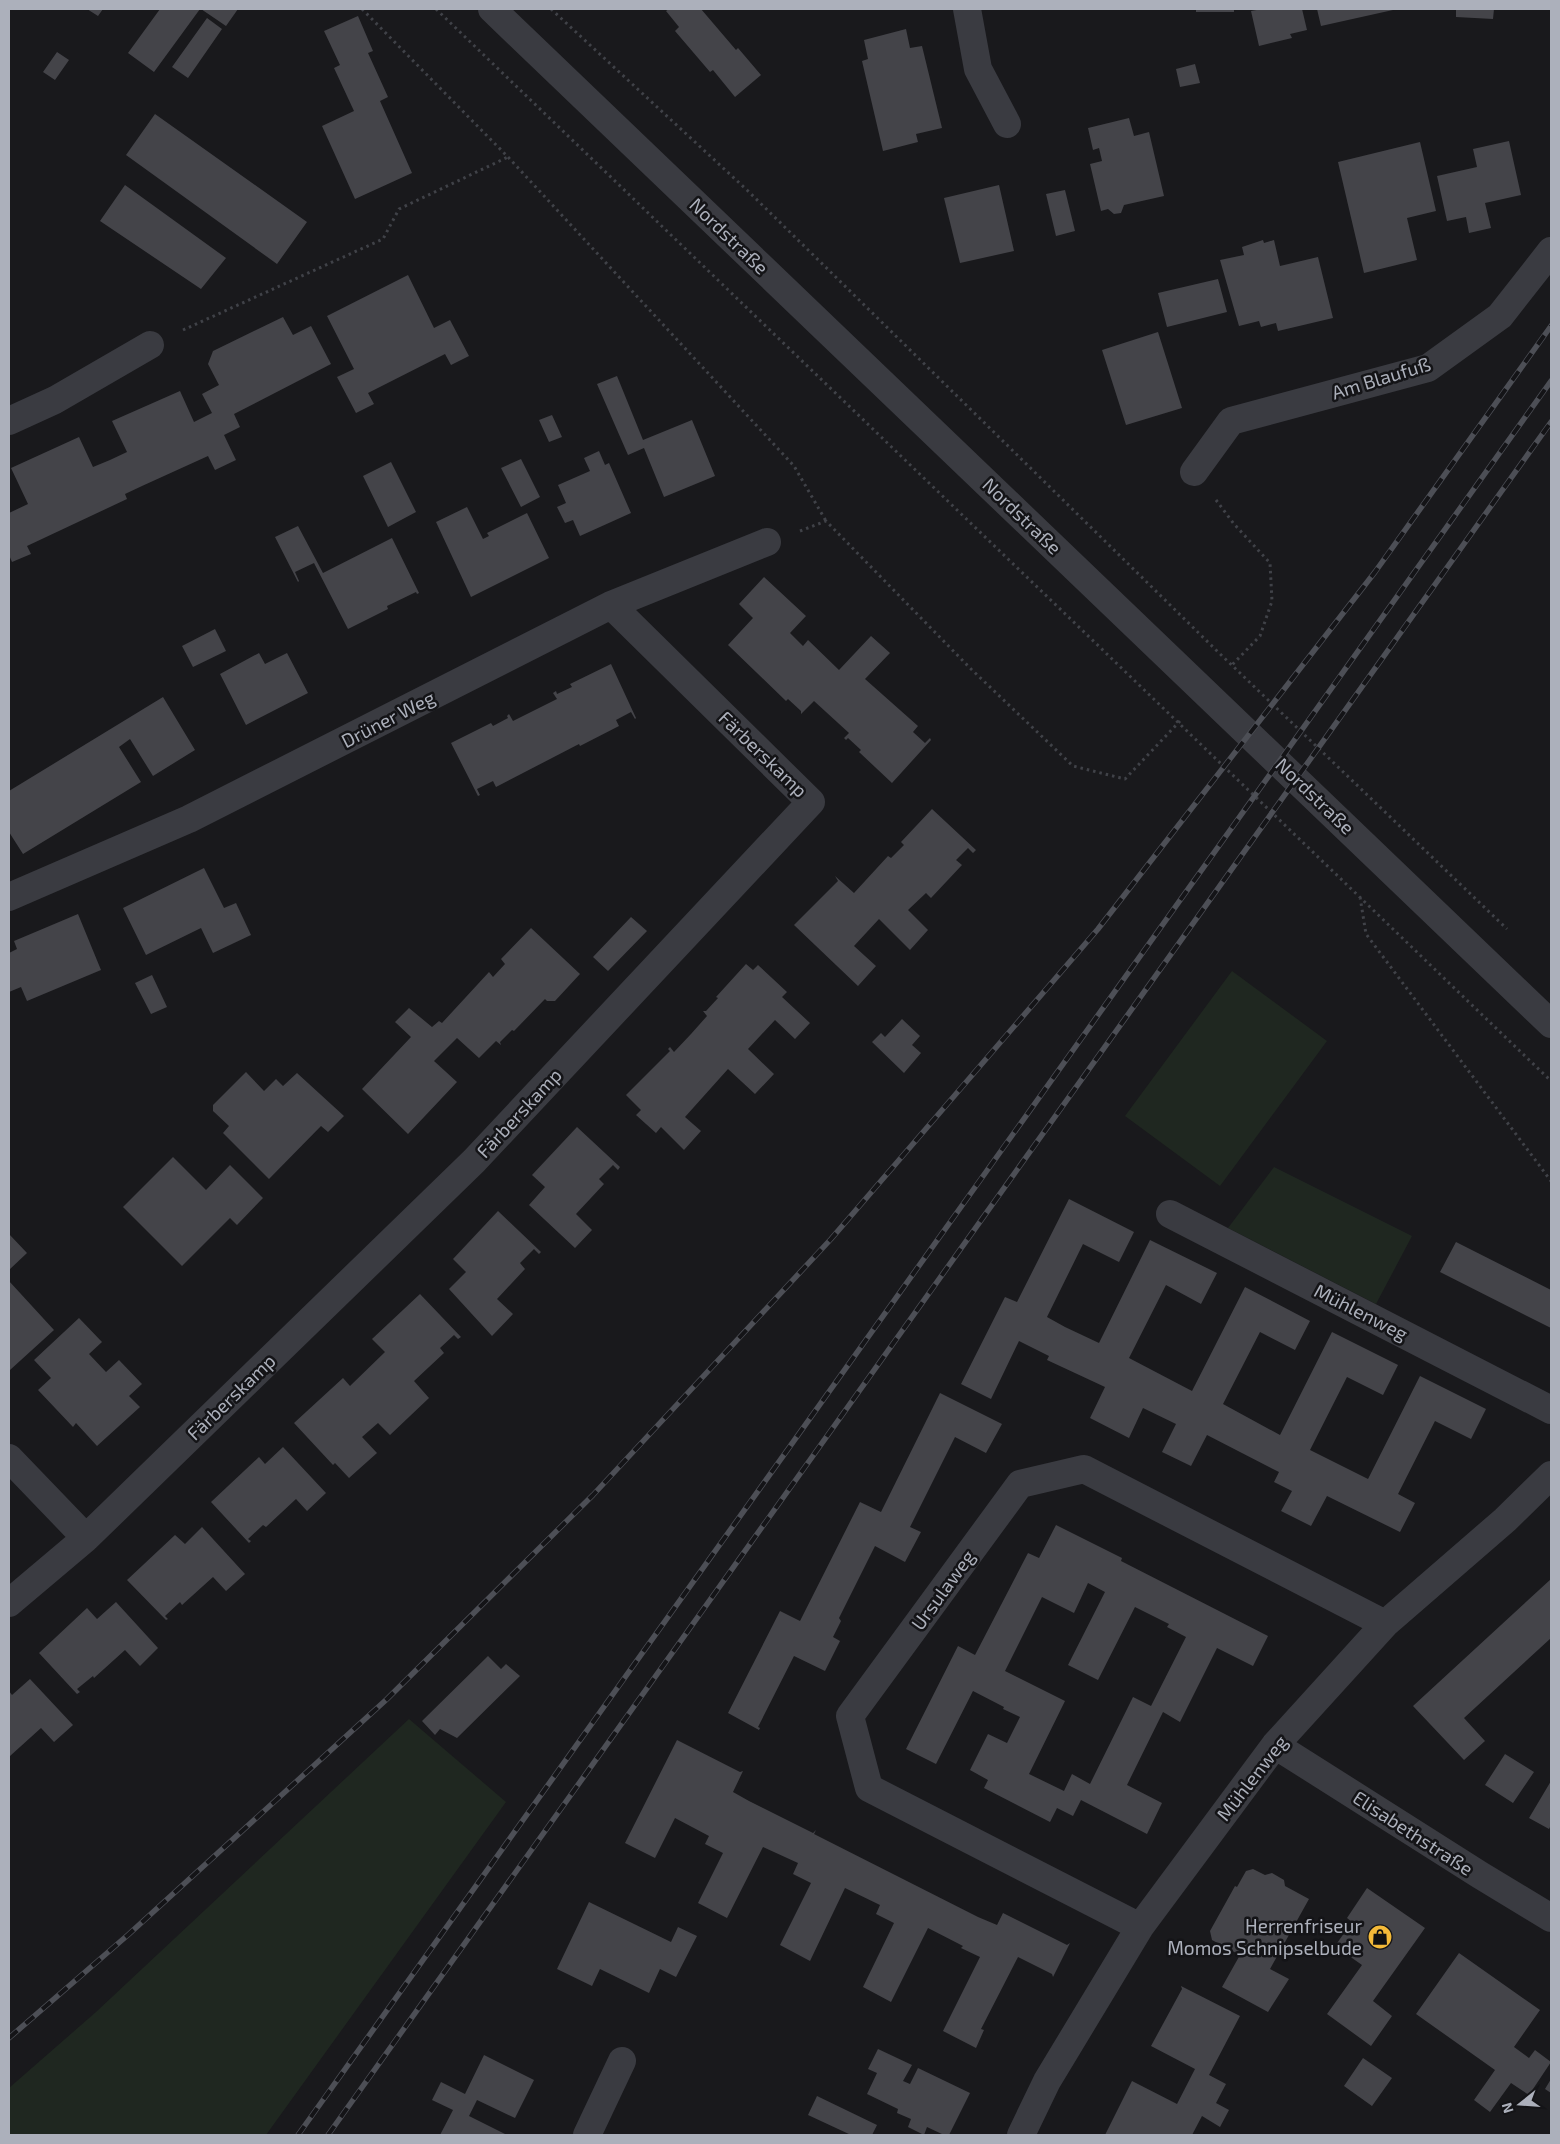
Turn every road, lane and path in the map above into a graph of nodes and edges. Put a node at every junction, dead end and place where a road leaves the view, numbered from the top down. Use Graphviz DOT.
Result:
graph roads {
  1 [pos="362,9"];
  2 [pos="436,9"];
  3 [pos="492,9"];
  4 [pos="551,9"];
  5 [pos="967,9"];
  6 [pos="1007,124"];
  7 [pos="508,157"];
  8 [pos="1551,251"];
  9 [pos="150,345"];
  10 [pos="9,421"];
  11 [pos="1194,472"];
  12 [pos="826,521"];
  13 [pos="767,542"];
  14 [pos="610,605"];
  15 [pos="1226,672"];
  16 [pos="1186,715"];
  17 [pos="1360,896"];
  18 [pos="9,897"];
  19 [pos="1510,931"];
  20 [pos="1551,1024"];
  21 [pos="1551,1080"];
  22 [pos="1551,1181"];
  23 [pos="1170,1214"];
  24 [pos="1551,1410"];
  25 [pos="9,1458"];
  26 [pos="1551,1475"];
  27 [pos="86,1538"];
  28 [pos="9,1603"];
  29 [pos="1386,1624"];
  30 [pos="1275,1745"];
  31 [pos="1551,1918"];
  32 [pos="1140,1927"];
  33 [pos="622,2062"];
  34 [pos="587,2135"];
  35 [pos="1022,2135"];
  1 -- 7 [label="path"];
  2 -- 17 [label="path"];
  3 -- 20 [label="street, Nordstraße"];
  4 -- 19 [label="path"];
  5 -- 6 [label="street"];
  7 -- 9 [label="path"];
  7 -- 12 [label="path"];
  8 -- 11 [label="street, Am Blaufuß"];
  9 -- 10 [label="street"];
  11 -- 15 [label="path"];
  12 -- 13 [label="path"];
  12 -- 16 [label="path"];
  13 -- 14 [label="street, Drüner Weg"];
  14 -- 18 [label="street, Drüner Weg"];
  14 -- 27 [label="street, Färberskamp"];
  17 -- 21 [label="path"];
  17 -- 22 [label="path"];
  23 -- 24 [label="street, Mühlenweg"];
  25 -- 27 [label="street"];
  26 -- 29 [label="street, Mühlenweg"];
  27 -- 28 [label="street, Färberskamp"];
  29 -- 30 [label="street, Mühlenweg"];
  29 -- 32 [label="street, Ursulaweg"];
  30 -- 31 [label="street, Elisabethstraße"];
  30 -- 32 [label="street, Mühlenweg"];
  32 -- 35 [label="street, Mühlenweg"];
  33 -- 34 [label="street"];
}
